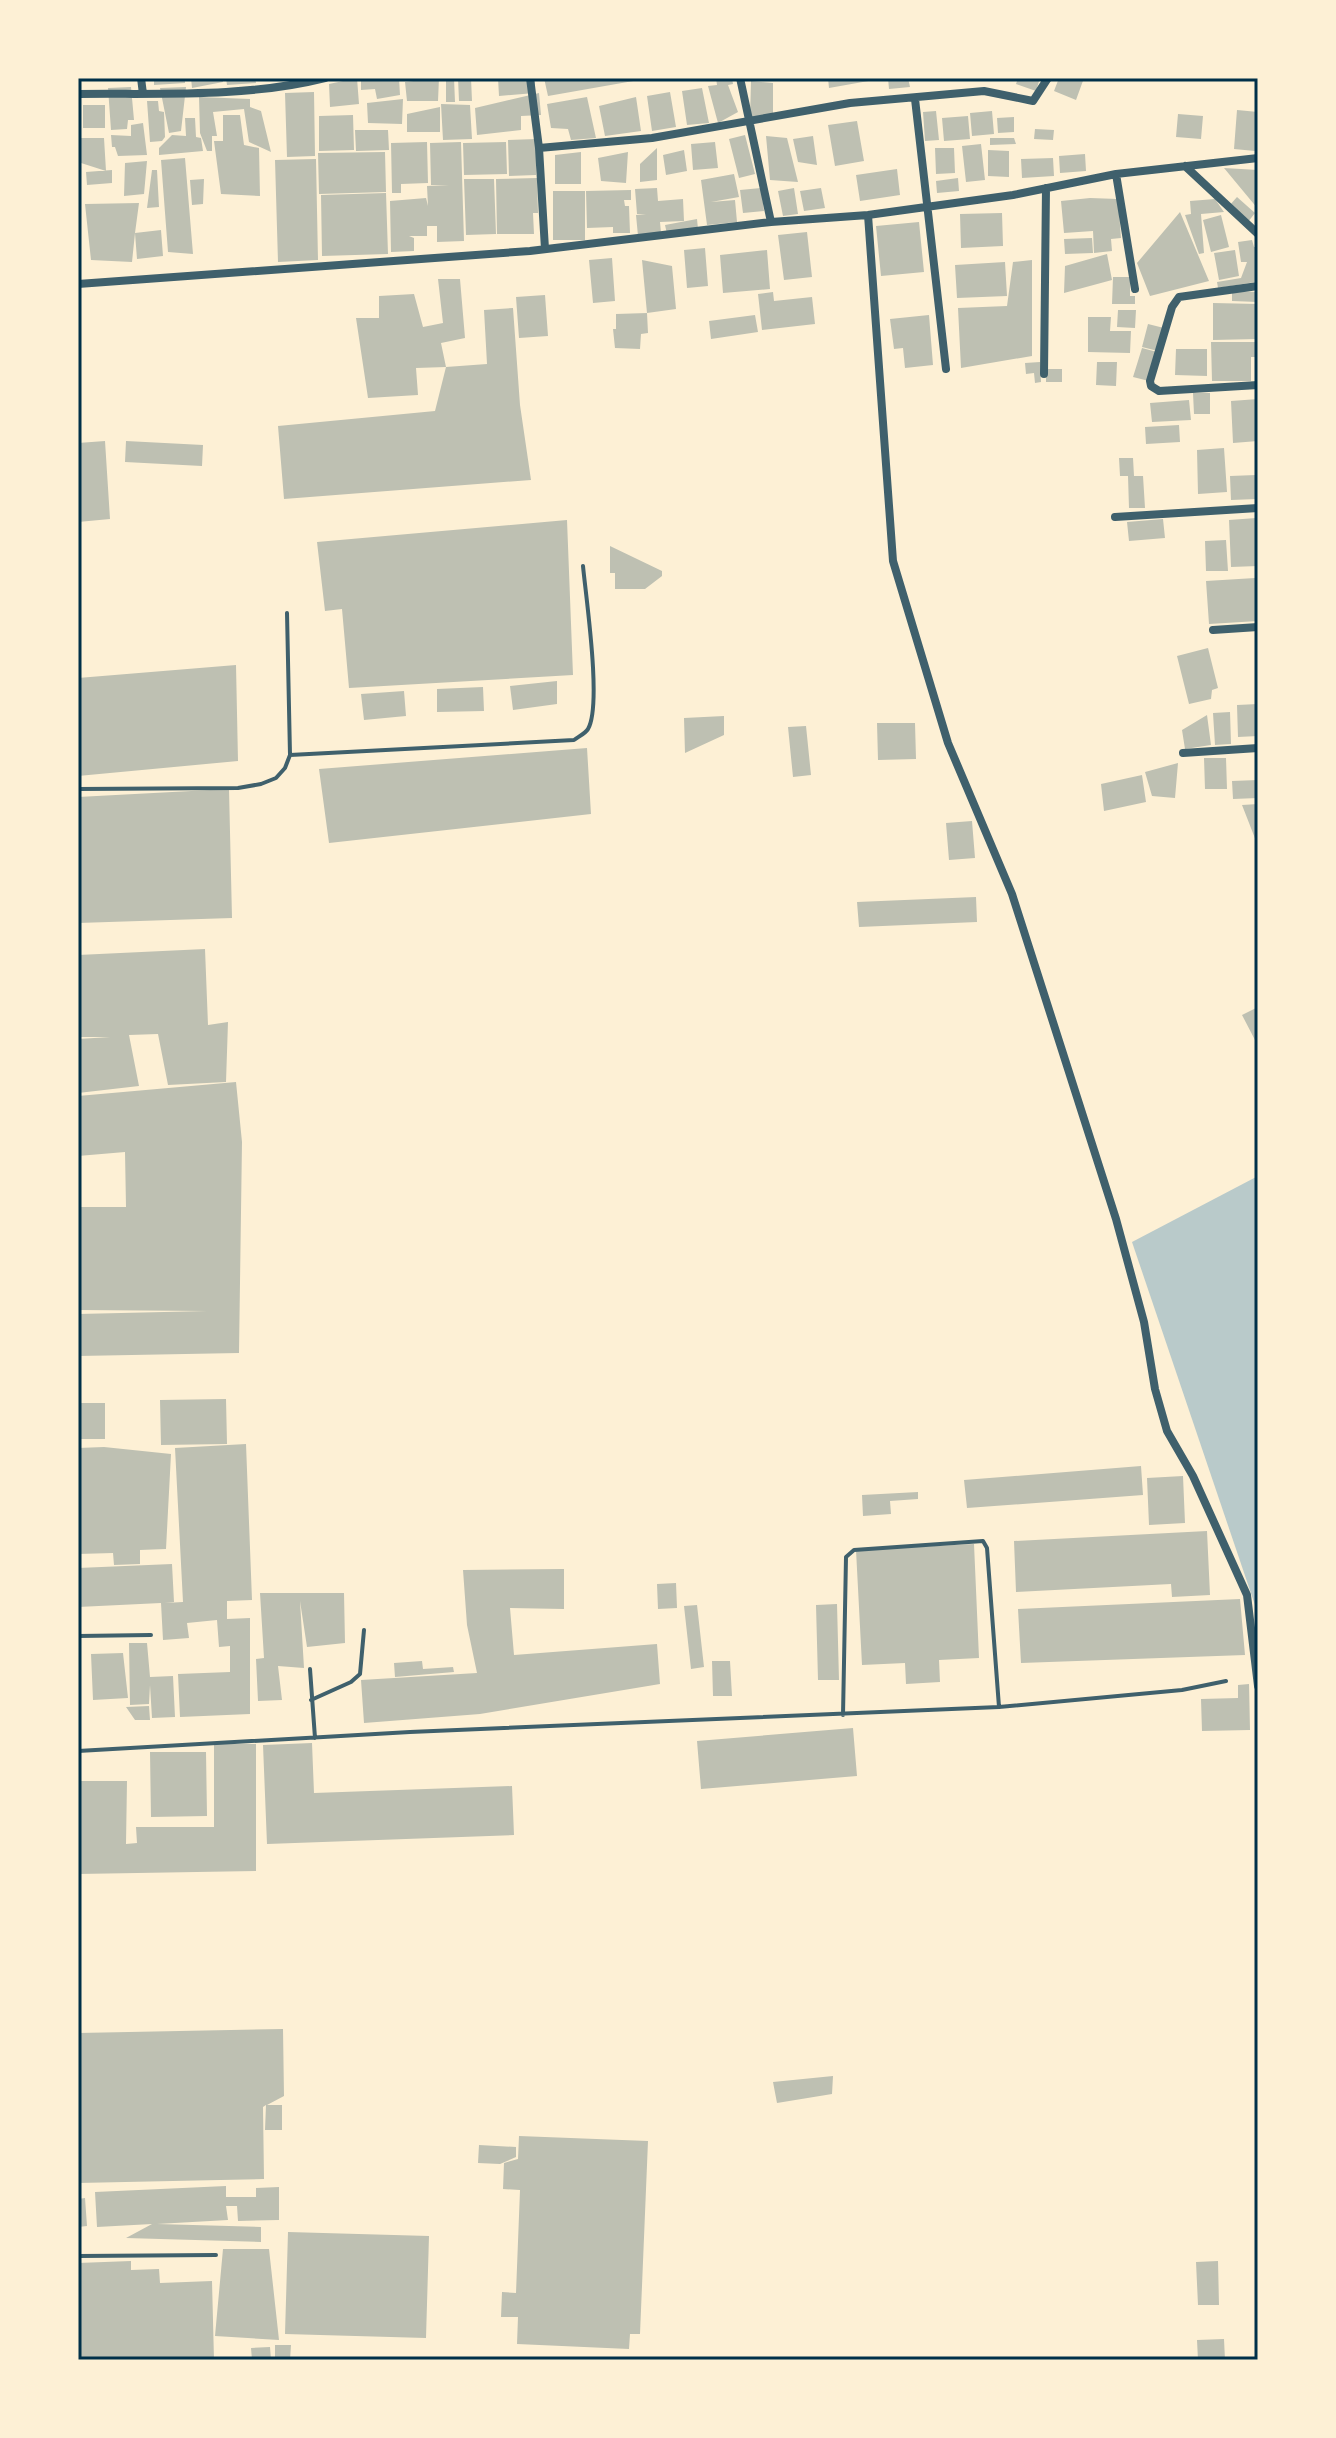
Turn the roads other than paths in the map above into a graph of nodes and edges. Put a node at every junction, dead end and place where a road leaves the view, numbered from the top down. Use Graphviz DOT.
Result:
graph roads {
  1 [pos="141,78"];
  2 [pos="325,78"];
  3 [pos="530,78"];
  4 [pos="740,78"];
  5 [pos="1048,78"];
  6 [pos="78,94"];
  7 [pos="143,94"];
  8 [pos="915,99"];
  9 [pos="749,120"];
  10 [pos="539,148"];
  11 [pos="1258,158"];
  12 [pos="1185,166"];
  13 [pos="1116,174"];
  14 [pos="1046,188"];
  15 [pos="927,208"];
  16 [pos="868,215"];
  17 [pos="771,222"];
  18 [pos="1258,234"];
  19 [pos="545,249"];
  20 [pos="78,284"];
  21 [pos="1258,286"];
  22 [pos="1135,289"];
  23 [pos="946,369"];
  24 [pos="1044,374"];
  25 [pos="1258,385"];
  26 [pos="1258,508"];
  27 [pos="1115,517"];
  28 [pos="583,566"];
  29 [pos="287,613"];
  30 [pos="1258,627"];
  31 [pos="1213,630"];
  32 [pos="1258,748"];
  33 [pos="1183,753"];
  34 [pos="290,755"];
  35 [pos="78,789"];
  36 [pos="364,1630"];
  37 [pos="151,1635"];
  38 [pos="78,1636"];
  39 [pos="310,1669"];
  40 [pos="1226,1681"];
  41 [pos="1258,1686"];
  42 [pos="311,1700"];
  43 [pos="999,1707"];
  44 [pos="843,1715"];
  45 [pos="315,1738"];
  46 [pos="78,1751"];
  47 [pos="216,2255"];
  48 [pos="78,2256"];
  1 -- 7 [label="street"];
  2 -- 7 [label="street"];
  3 -- 10 [label="street"];
  4 -- 9 [label="street"];
  5 -- 8 [label="street"];
  6 -- 7 [label="street"];
  8 -- 9 [label="street"];
  8 -- 15 [label="street"];
  9 -- 10 [label="street"];
  9 -- 17 [label="street"];
  10 -- 19 [label="street"];
  11 -- 12 [label="street"];
  12 -- 13 [label="street"];
  12 -- 18 [label="street"];
  13 -- 14 [label="street"];
  13 -- 22 [label="street"];
  14 -- 15 [label="street"];
  14 -- 24 [label="street"];
  15 -- 16 [label="street"];
  15 -- 23 [label="street"];
  16 -- 17 [label="street"];
  16 -- 41 [label="street"];
  17 -- 19 [label="street"];
  19 -- 20 [label="street"];
  21 -- 25 [label="street"];
  26 -- 27 [label="street"];
  28 -- 34 [label="lane"];
  29 -- 34 [label="lane"];
  30 -- 31 [label="street"];
  32 -- 33 [label="street"];
  34 -- 35 [label="lane"];
  36 -- 42 [label="lane"];
  37 -- 38 [label="lane"];
  39 -- 42 [label="lane"];
  40 -- 43 [label="lane"];
  42 -- 45 [label="lane"];
  43 -- 44 [label="lane"];
  43 -- 44 [label="lane"];
  44 -- 45 [label="lane"];
  45 -- 46 [label="lane"];
  47 -- 48 [label="lane"];
}
